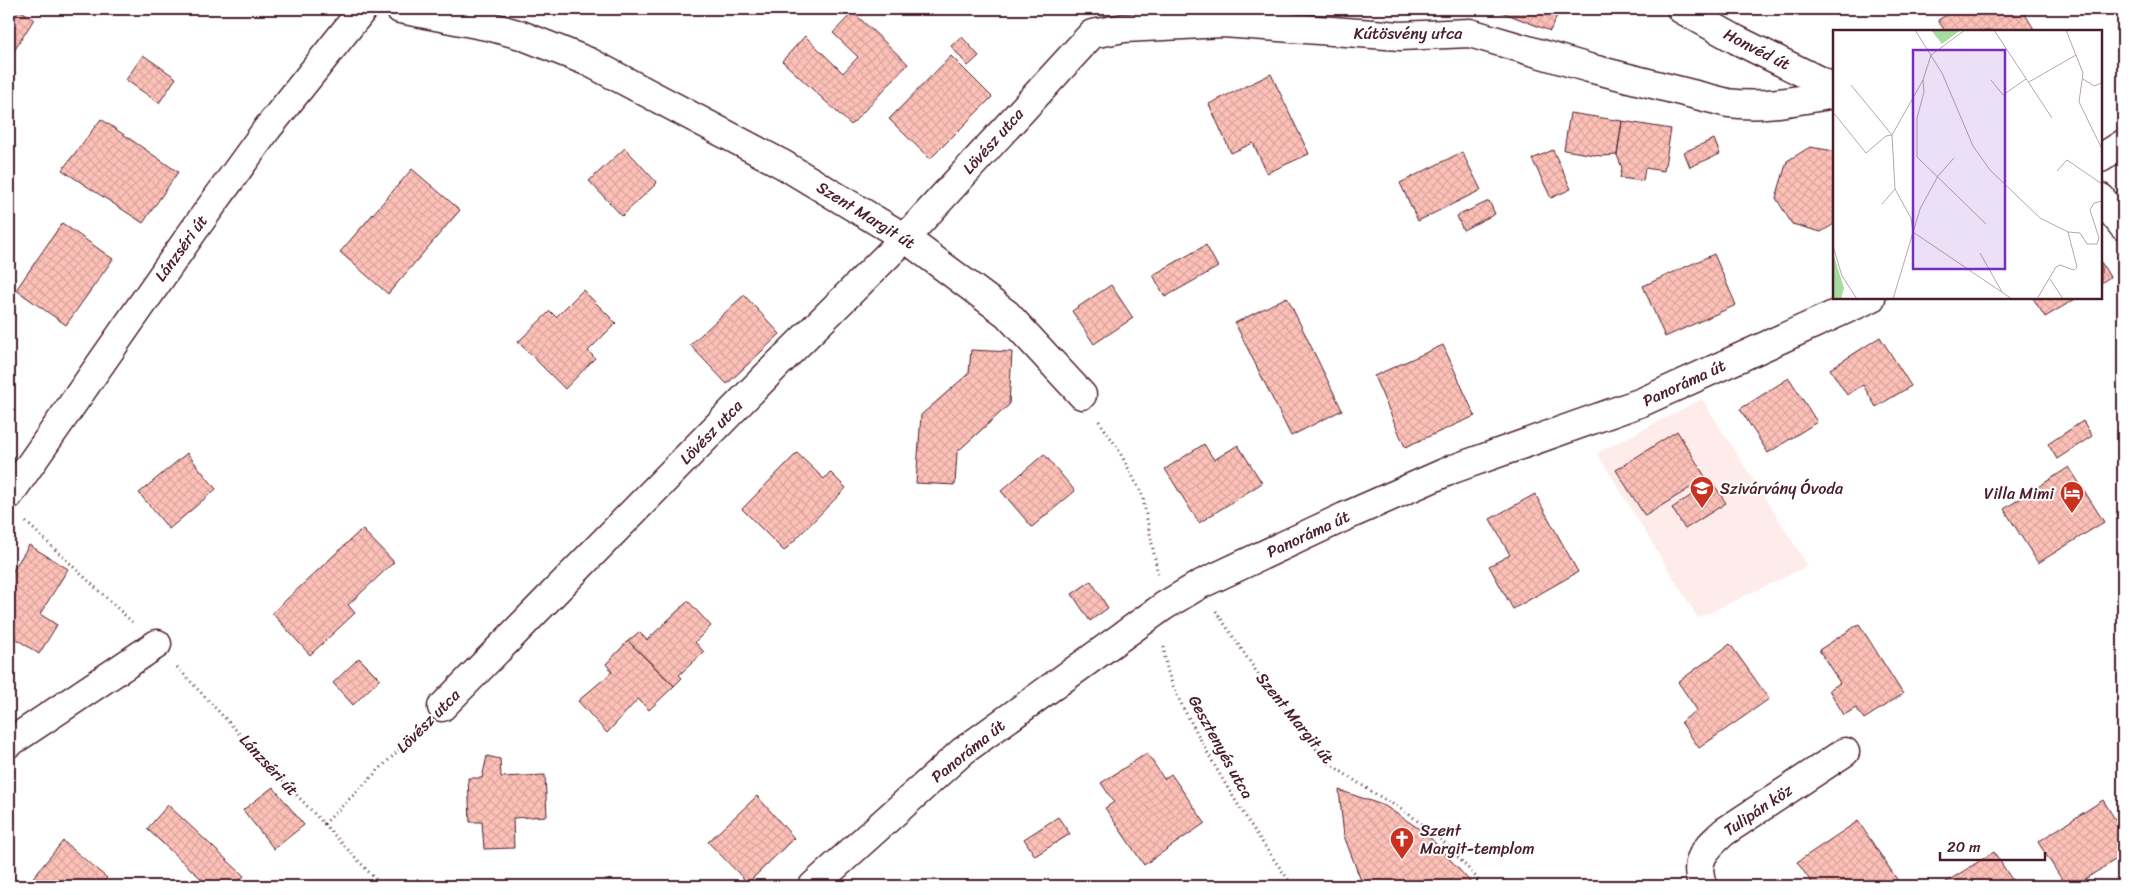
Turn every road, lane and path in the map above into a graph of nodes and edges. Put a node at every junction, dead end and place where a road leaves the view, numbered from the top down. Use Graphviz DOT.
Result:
graph roads {
  1 [pos="363,9"];
  2 [pos="400,9"];
  3 [pos="1681,9"];
  4 [pos="1092,34"];
  5 [pos="1833,88"];
  6 [pos="1833,94"];
  7 [pos="2123,144"];
  8 [pos="2102,157"];
  9 [pos="2102,199"];
  10 [pos="2123,226"];
  11 [pos="906,238"];
  12 [pos="1869,299"];
  13 [pos="1082,395"];
  14 [pos="9,495"];
  15 [pos="23,519"];
  16 [pos="1199,585"];
  17 [pos="1164,606"];
  18 [pos="156,644"];
  19 [pos="442,707"];
  20 [pos="9,743"];
  21 [pos="1845,752"];
  22 [pos="324,824"];
  23 [pos="382,886"];
  24 [pos="813,886"];
  25 [pos="1293,886"];
  26 [pos="1482,886"];
  27 [pos="1703,886"];
  1 -- 14 [label="street, Lánzséri út"];
  2 -- 11 [label="street, Szent Margit út"];
  3 -- 5 [label="street, Honvéd út"];
  4 -- 6 [label="street, Kútösvény utca"];
  4 -- 11 [label="street, Lövész utca"];
  7 -- 8 [label="street"];
  9 -- 10 [label="street"];
  11 -- 13 [label="street, Szent Margit út"];
  11 -- 19 [label="street, Lövész utca"];
  12 -- 16 [label="street, Panoráma út"];
  13 -- 17 [label="path"];
  15 -- 18 [label="path, Lánzséri út"];
  16 -- 17 [label="street, Panoráma út"];
  16 -- 26 [label="path, Szent Margit út"];
  17 -- 24 [label="street, Panoráma út"];
  17 -- 25 [label="path, Gesztenyés utca"];
  18 -- 20 [label="street"];
  18 -- 22 [label="path, Lánzséri út"];
  19 -- 22 [label="path, Lövész utca"];
  21 -- 27 [label="street, Tulipán köz"];
  22 -- 23 [label="path, Lánzséri út"];
}
